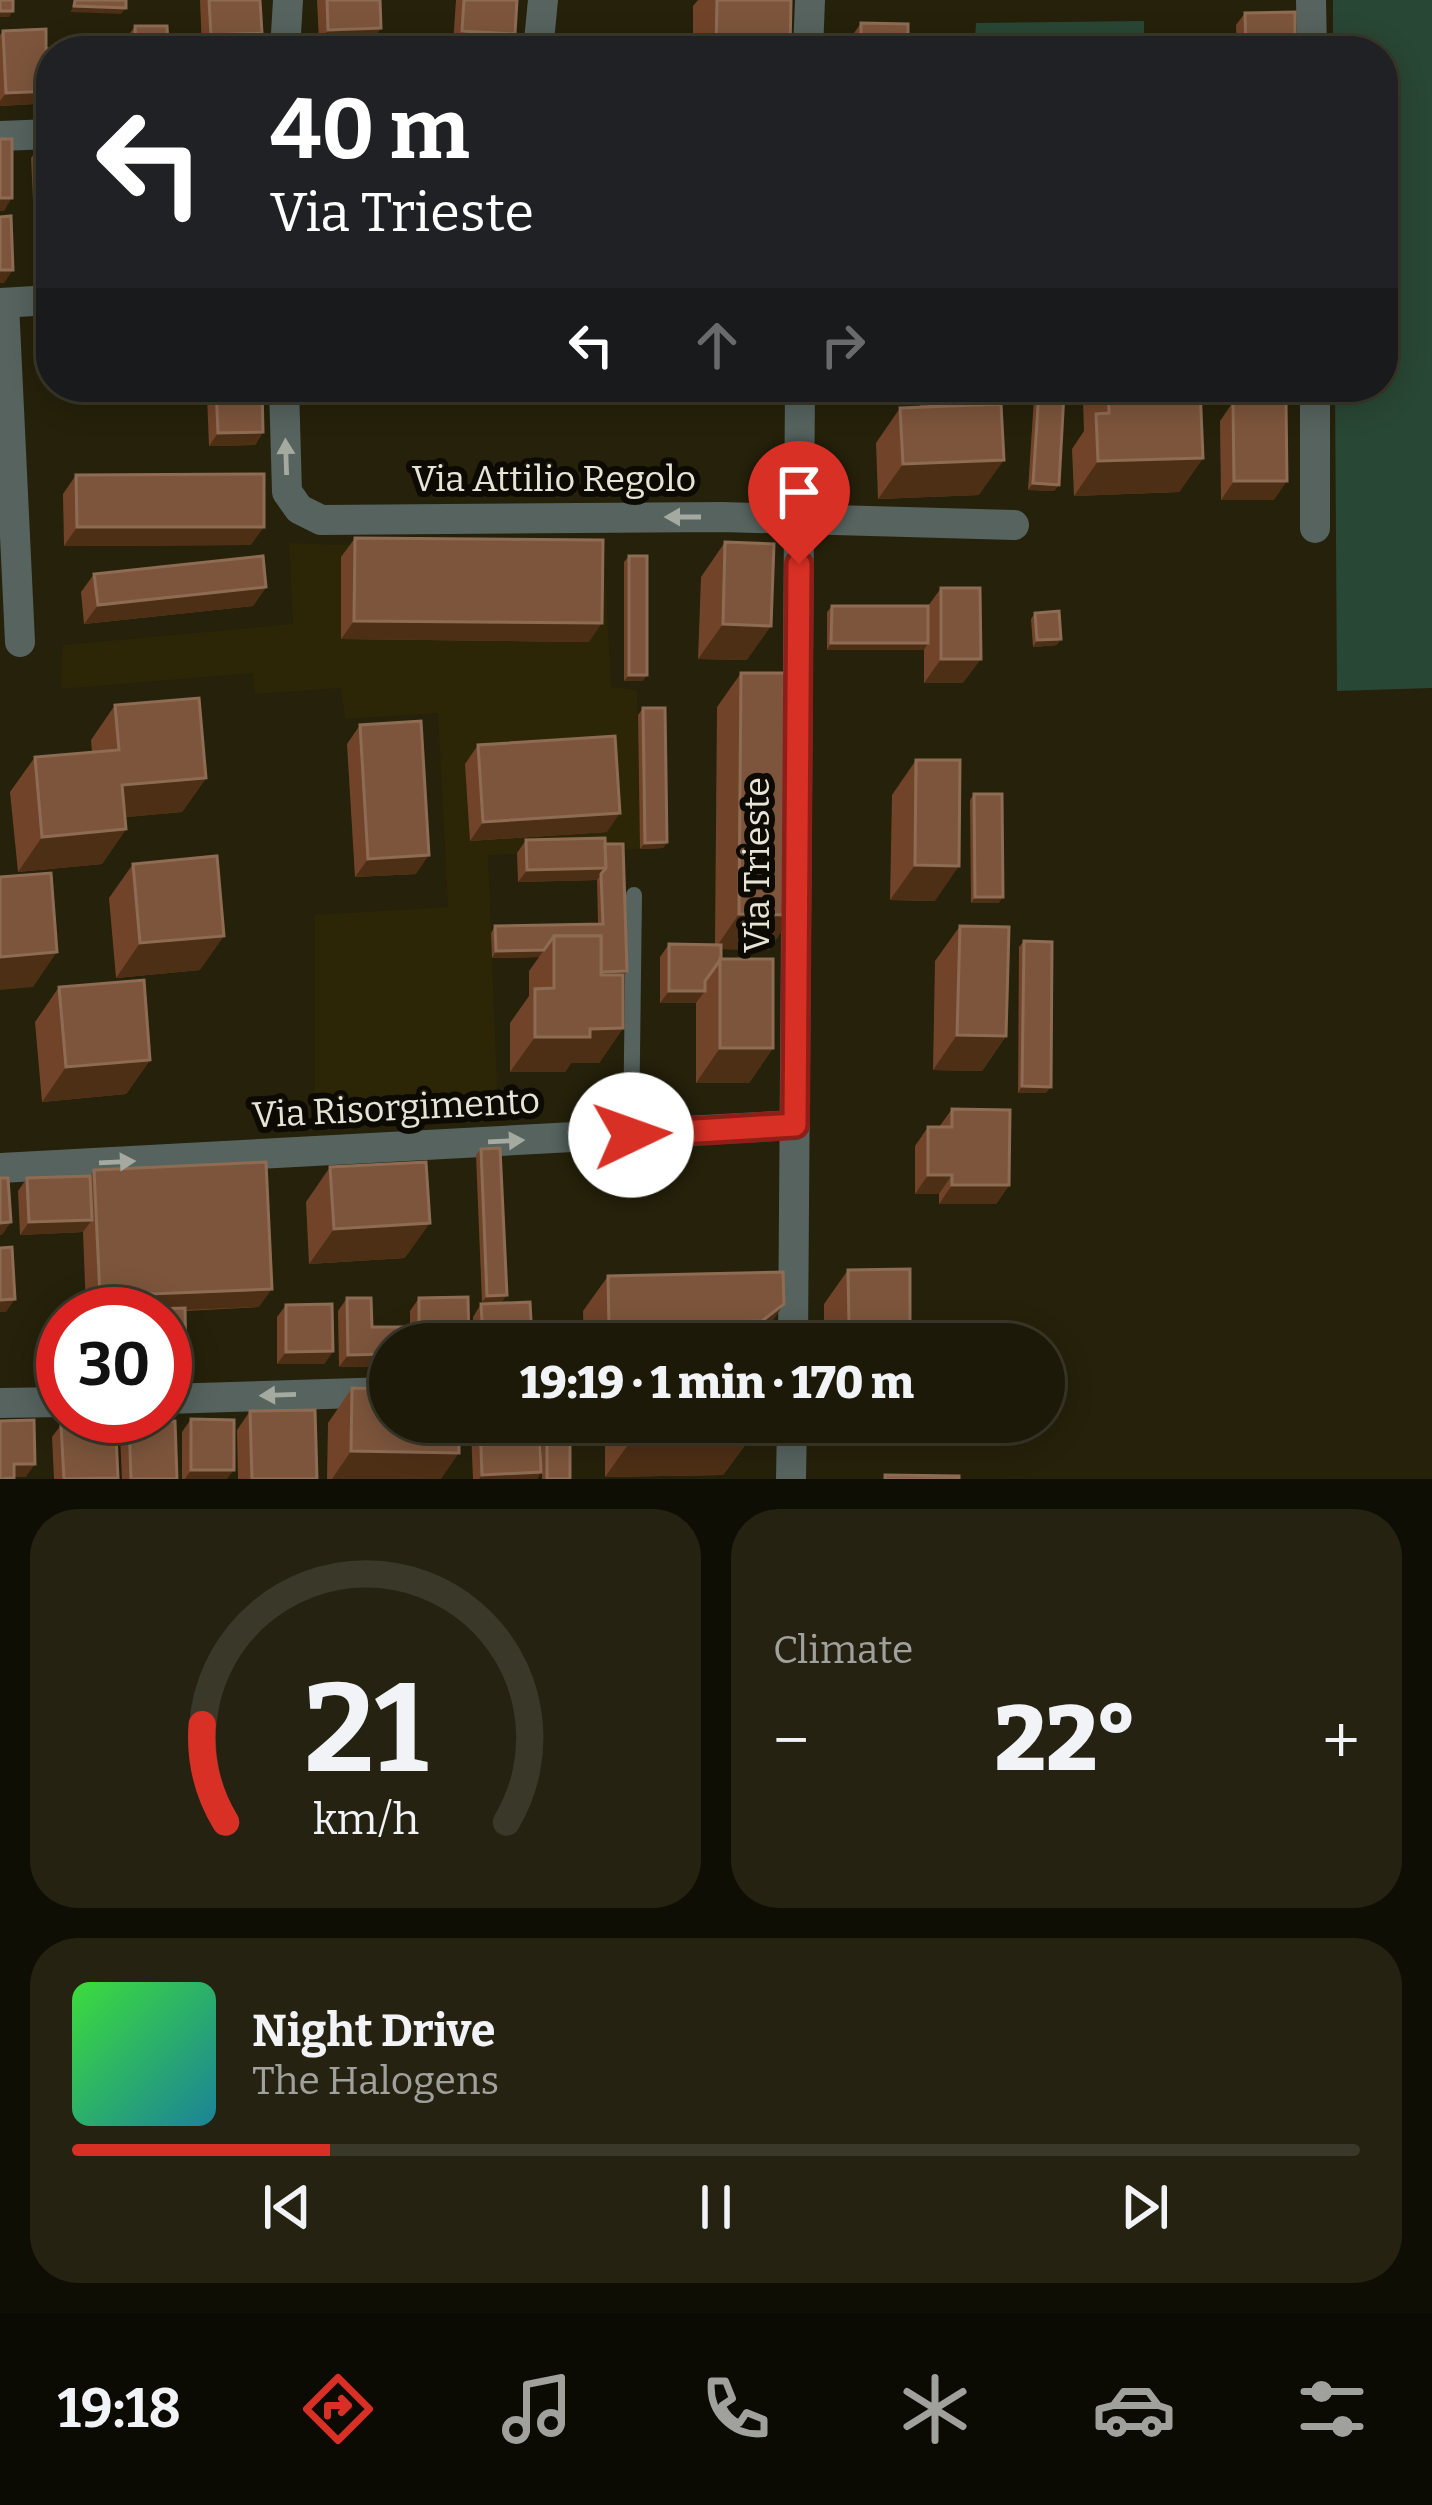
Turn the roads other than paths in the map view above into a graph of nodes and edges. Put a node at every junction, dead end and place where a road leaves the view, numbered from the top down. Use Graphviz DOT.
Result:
graph roads {
  1 [pos="288,0"];
  2 [pos="543,0"];
  3 [pos="1311,0"];
  4 [pos="803,4"];
  5 [pos="286,36"];
  6 [pos="538,36"];
  7 [pos="806,36"];
  8 [pos="1312,36"];
  9 [pos="36,135"];
  10 [pos="0,136"];
  11 [pos="36,301"];
  12 [pos="2,303"];
  13 [pos="284,402"];
  14 [pos="800,402"];
  15 [pos="1315,402"];
  16 [pos="800,519"];
  17 [pos="1014,525"];
  18 [pos="1315,527"];
  19 [pos="20,642"];
  20 [pos="634,895"];
  21 [pos="795,1125"];
  22 [pos="631,1135"];
  23 [pos="0,1168"];
  24 [pos="793,1323"];
  25 [pos="369,1393"];
  26 [pos="192,1398"];
  27 [pos="36,1402"];
  28 [pos="0,1403"];
  29 [pos="792,1443"];
  30 [pos="791,1479"];
  1 -- 5 [label="street"];
  2 -- 6 [label="street"];
  3 -- 8 [label="street"];
  4 -- 7 [label="street"];
  9 -- 10 [label="street"];
  11 -- 12 [label="street"];
  12 -- 19 [label="street"];
  16 -- 13 [label="street, Via Attilio Regolo, one-way"];
  14 -- 16 [label="street, Via Trieste"];
  15 -- 18 [label="street"];
  16 -- 17 [label="street, Via Attilio Regolo"];
  16 -- 21 [label="street, Via Trieste"];
  20 -- 22 [label="lane"];
  21 -- 22 [label="street, Via Risorgimento"];
  21 -- 24 [label="street, Via Trieste"];
  23 -- 22 [label="street, Via Risorgimento, one-way"];
  25 -- 26 [label="street, one-way"];
  27 -- 28 [label="street"];
  29 -- 30 [label="street"];
}
